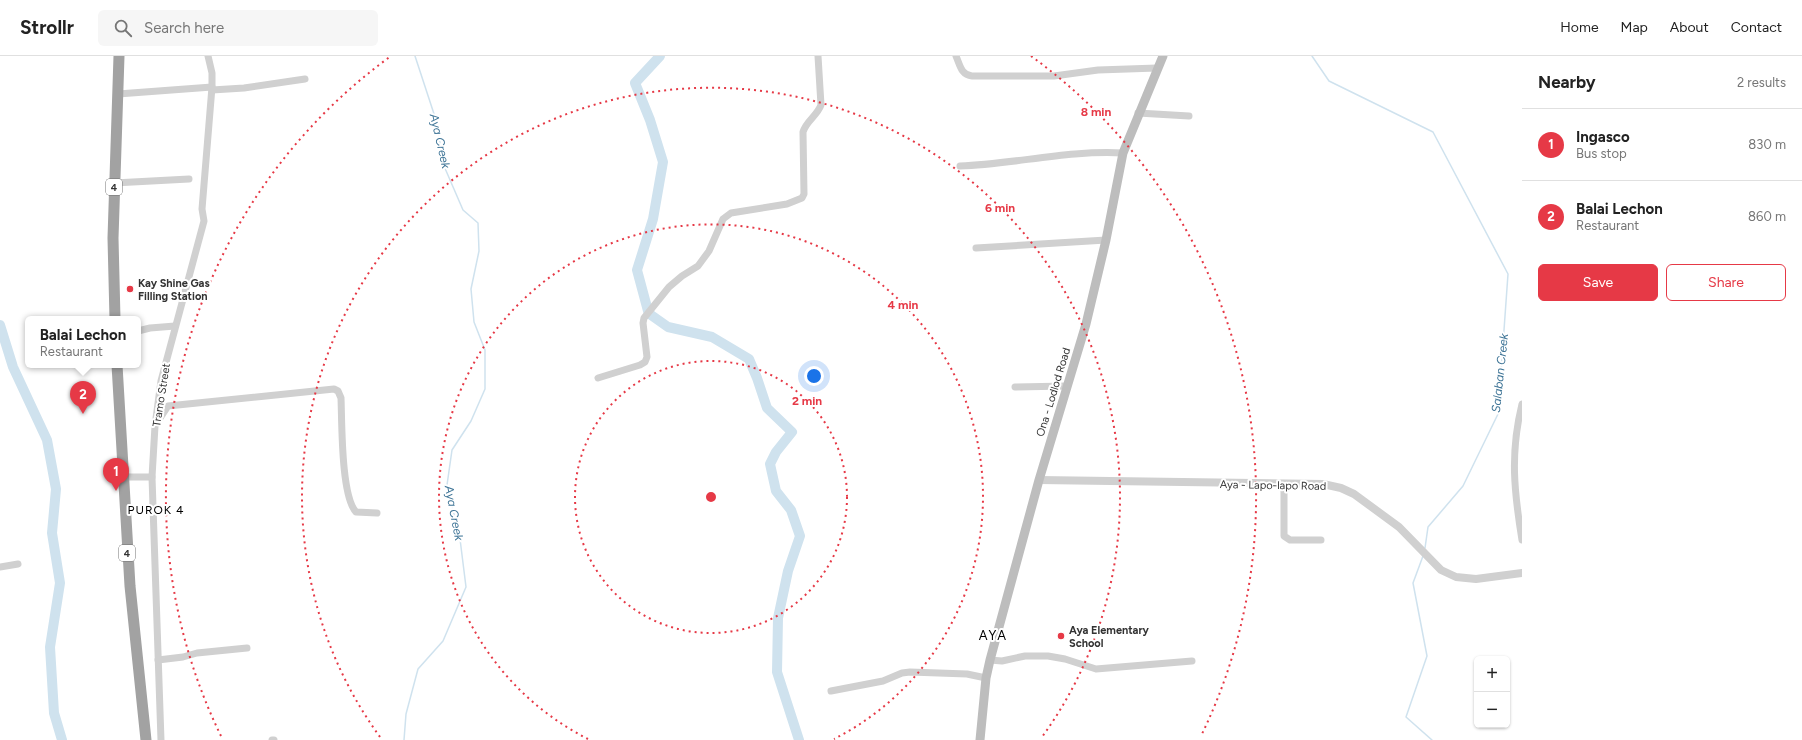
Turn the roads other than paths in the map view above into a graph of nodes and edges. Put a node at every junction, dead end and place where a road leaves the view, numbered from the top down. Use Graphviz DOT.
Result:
graph roads {
  1 [pos="119,56"];
  2 [pos="208,56"];
  3 [pos="818,56"];
  4 [pos="956,56"];
  5 [pos="1163,56"];
  6 [pos="1158,68"];
  7 [pos="305,79"];
  8 [pos="212,89"];
  9 [pos="118,94"];
  10 [pos="1138,113"];
  11 [pos="1189,116"];
  12 [pos="1123,153"];
  13 [pos="960,166"];
  14 [pos="189,178"];
  15 [pos="114,183"];
  16 [pos="1106,240"];
  17 [pos="976,248"];
  18 [pos="115,316"];
  19 [pos="175,326"];
  20 [pos="141,330"];
  21 [pos="117,368"];
  22 [pos="598,378"];
  23 [pos="1067,386"];
  24 [pos="1015,387"];
  25 [pos="1522,404"];
  26 [pos="155,426"];
  27 [pos="152,476"];
  28 [pos="123,477"];
  29 [pos="1039,480"];
  30 [pos="1284,484"];
  31 [pos="377,513"];
  32 [pos="1321,540"];
  33 [pos="1522,540"];
  34 [pos="18,564"];
  35 [pos="0,567"];
  36 [pos="1522,573"];
  37 [pos="247,648"];
  38 [pos="158,660"];
  39 [pos="990,660"];
  40 [pos="1192,661"];
  41 [pos="986,678"];
  42 [pos="831,691"];
  43 [pos="146,740"];
  44 [pos="161,740"];
  45 [pos="980,740"];
  1 -- 9 [label="highway, 4"];
  2 -- 8 [label="street, Tramo Street"];
  3 -- 22 [label="street"];
  4 -- 6 [label="street"];
  5 -- 6 [label="main road, Ona - Lodlod Road"];
  6 -- 10 [label="main road, Ona - Lodlod Road"];
  7 -- 8 [label="street"];
  8 -- 9 [label="street"];
  8 -- 19 [label="street, Tramo Street"];
  9 -- 15 [label="highway, 4"];
  10 -- 11 [label="street"];
  10 -- 12 [label="main road, Ona - Lodlod Road"];
  12 -- 13 [label="street"];
  12 -- 16 [label="main road, Ona - Lodlod Road"];
  14 -- 15 [label="street"];
  15 -- 18 [label="highway, 4"];
  16 -- 17 [label="street"];
  16 -- 23 [label="main road, Ona - Lodlod Road"];
  19 -- 20 [label="street"];
  19 -- 26 [label="street, Tramo Street"];
  21 -- 28 [label="highway, 4"];
  23 -- 24 [label="street"];
  23 -- 29 [label="main road, Ona - Lodlod Road"];
  25 -- 33 [label="street"];
  26 -- 27 [label="street, Tramo Street"];
  26 -- 31 [label="street"];
  27 -- 28 [label="street"];
  27 -- 38 [label="street, Tramo Street"];
  28 -- 43 [label="highway, 4"];
  29 -- 30 [label="street, Aya - Lapo-lapo Road"];
  29 -- 39 [label="main road, Ona - Lodlod Road"];
  30 -- 32 [label="street"];
  30 -- 36 [label="street, Aya - Lapo-lapo Road"];
  34 -- 35 [label="street"];
  37 -- 38 [label="street"];
  38 -- 44 [label="street, Tramo Street"];
  39 -- 40 [label="street"];
  39 -- 41 [label="main road, Ona - Lodlod Road"];
  41 -- 42 [label="street"];
  41 -- 45 [label="main road, Ona - Lodlod Road"];
}
